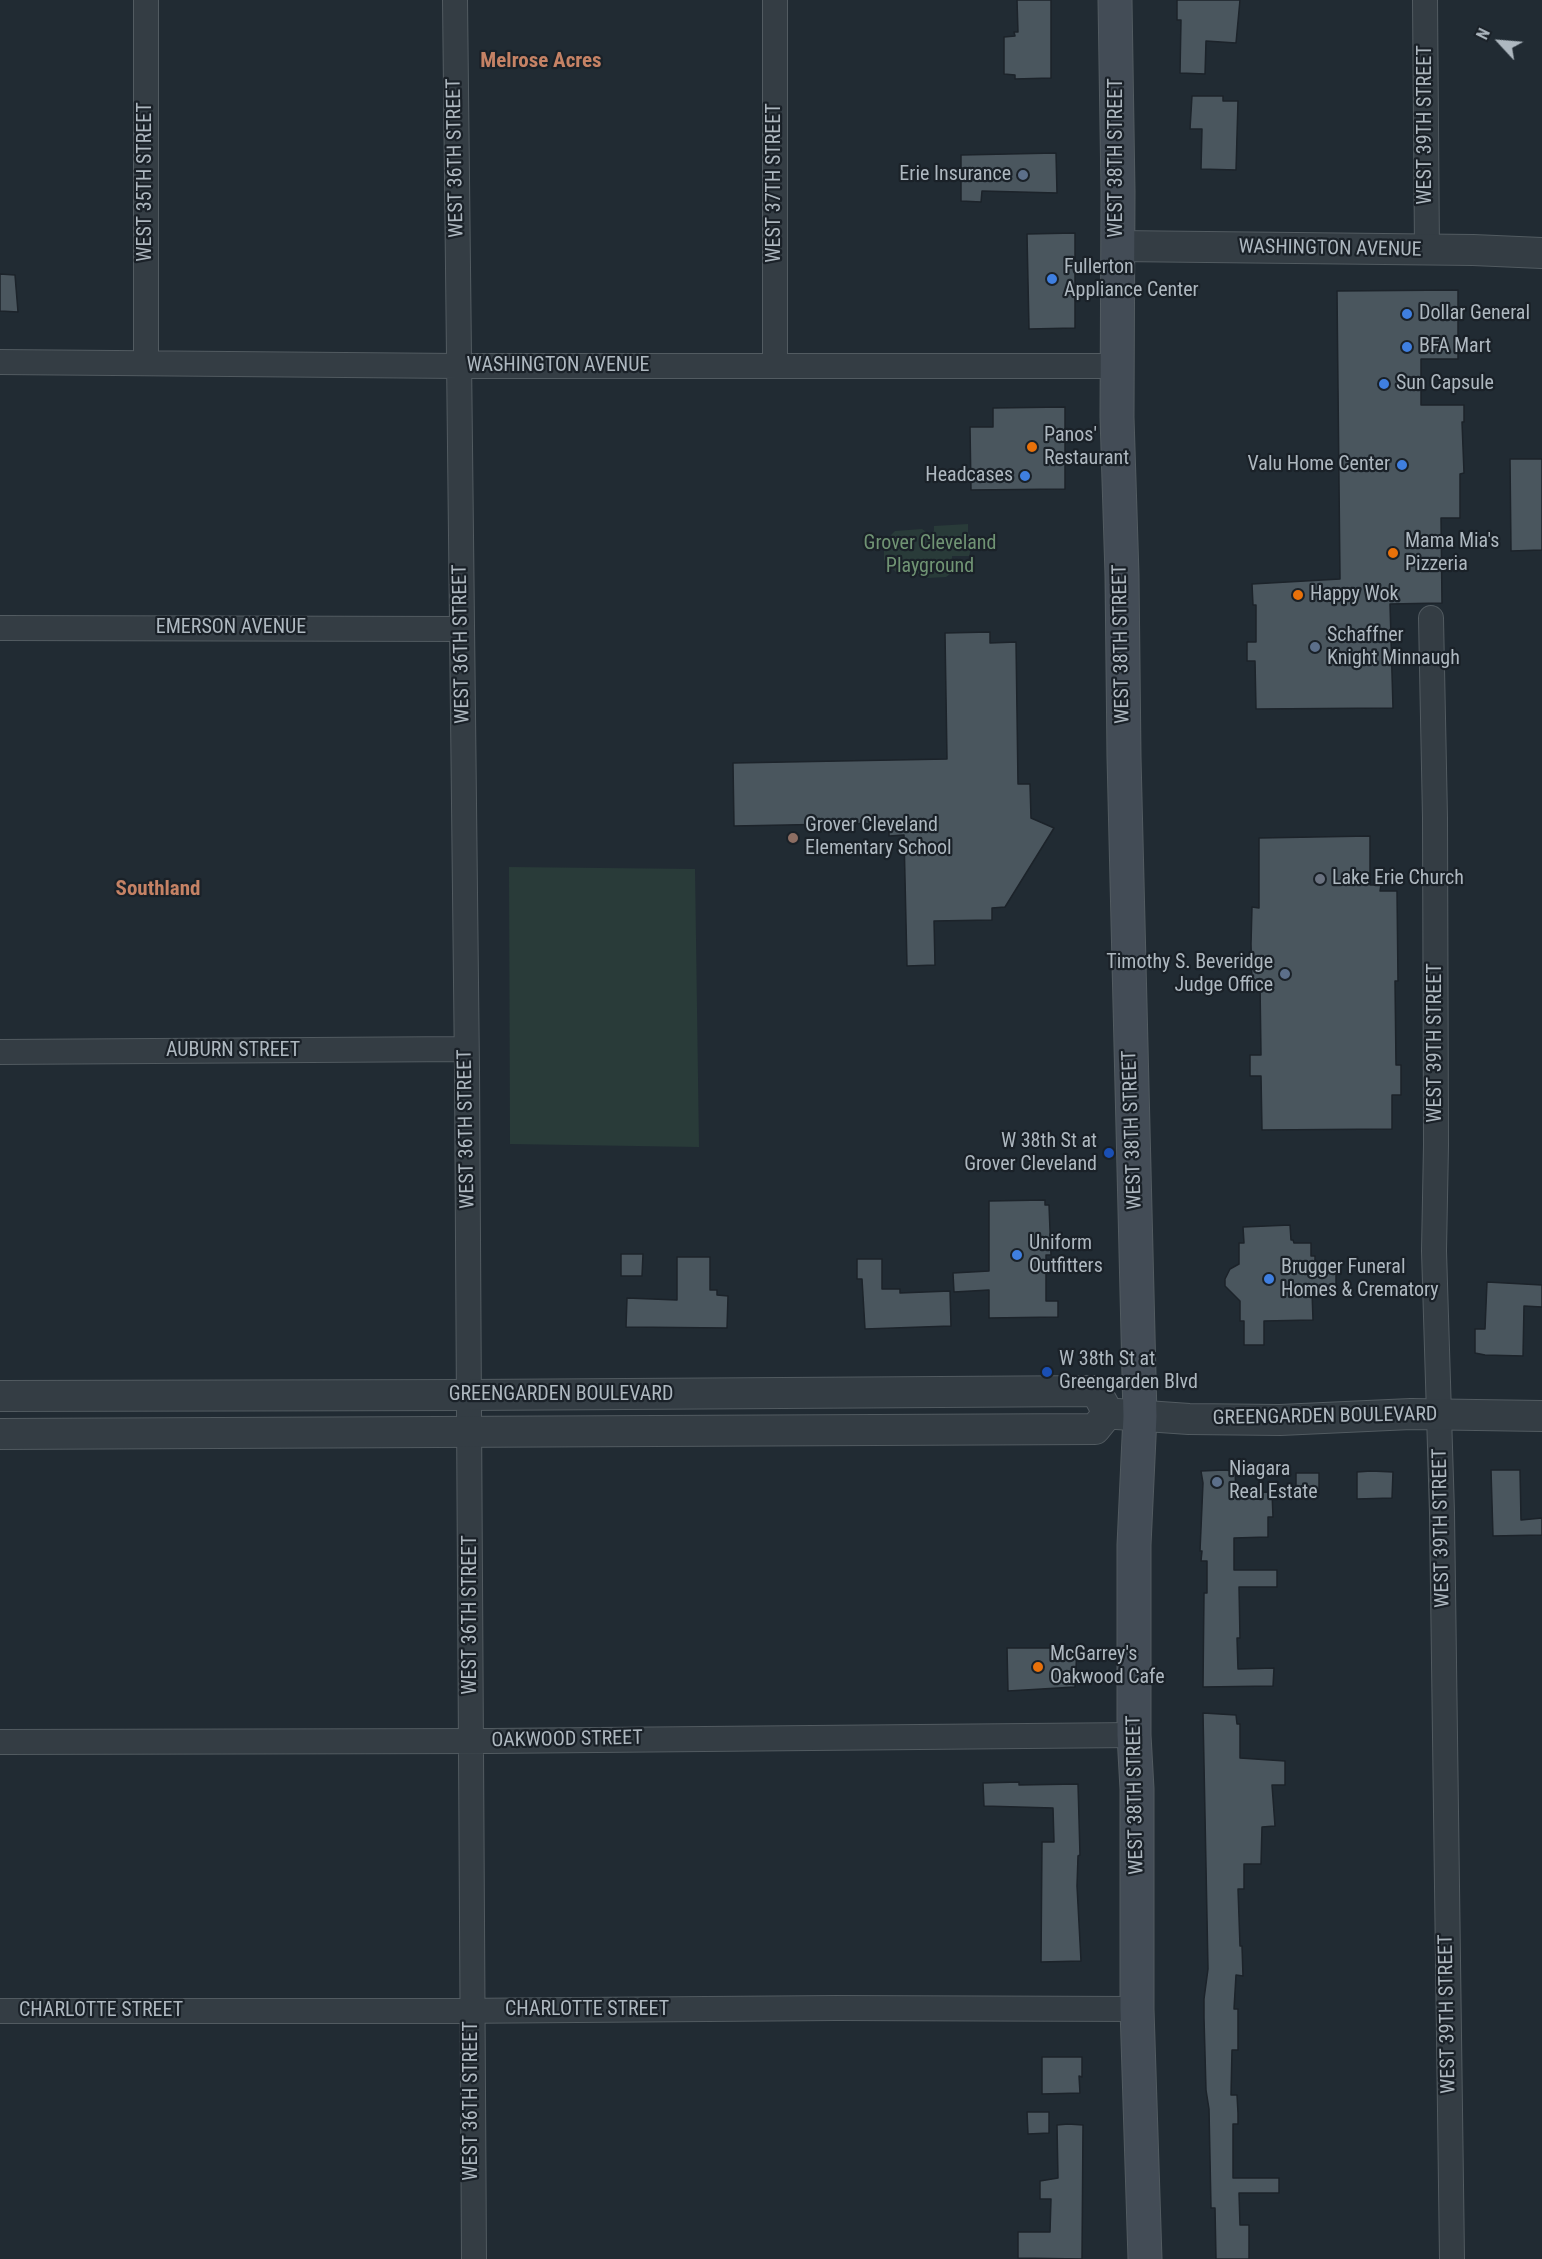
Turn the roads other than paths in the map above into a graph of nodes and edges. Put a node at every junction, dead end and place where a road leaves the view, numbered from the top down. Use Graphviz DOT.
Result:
graph roads {
  1 [pos="146,0"];
  2 [pos="455,0"];
  3 [pos="775,0"];
  4 [pos="1115,0"];
  5 [pos="1425,0"];
  6 [pos="1118,246"];
  7 [pos="1427,250"];
  8 [pos="1542,253"];
  9 [pos="0,362"];
  10 [pos="146,363"];
  11 [pos="459,366"];
  12 [pos="775,366"];
  13 [pos="1116,366"];
  14 [pos="1431,618"];
  15 [pos="0,628"];
  16 [pos="462,629"];
  17 [pos="466,1049"];
  18 [pos="0,1053"];
  19 [pos="469,1395"];
  20 [pos="0,1396"];
  21 [pos="1124,1414"];
  22 [pos="1440,1414"];
  23 [pos="1542,1416"];
  24 [pos="470,1433"];
  25 [pos="0,1434"];
  26 [pos="1134,1735"];
  27 [pos="471,1741"];
  28 [pos="0,1742"];
  29 [pos="1137,2009"];
  30 [pos="471,2010"];
  31 [pos="0,2011"];
  32 [pos="474,2259"];
  33 [pos="1145,2259"];
  34 [pos="1452,2259"];
  1 -- 10 [label="street, WEST 35TH STREET"];
  2 -- 11 [label="street, WEST 36TH STREET"];
  3 -- 12 [label="street, WEST 37TH STREET"];
  4 -- 6 [label="main road, WEST 38TH STREET"];
  5 -- 7 [label="street, WEST 39TH STREET"];
  6 -- 7 [label="street, WASHINGTON AVENUE"];
  6 -- 13 [label="main road, WEST 38TH STREET"];
  7 -- 8 [label="street, WASHINGTON AVENUE"];
  9 -- 10 [label="street, WASHINGTON AVENUE"];
  10 -- 11 [label="street, WASHINGTON AVENUE"];
  11 -- 12 [label="street, WASHINGTON AVENUE"];
  11 -- 16 [label="street, WEST 36TH STREET"];
  12 -- 13 [label="street, WASHINGTON AVENUE"];
  13 -- 21 [label="main road, WEST 38TH STREET"];
  14 -- 22 [label="street, WEST 39TH STREET"];
  15 -- 16 [label="street, EMERSON AVENUE"];
  16 -- 17 [label="street, WEST 36TH STREET"];
  17 -- 18 [label="street, AUBURN STREET"];
  17 -- 19 [label="street, WEST 36TH STREET"];
  19 -- 20 [label="street, GREENGARDEN BOULEVARD"];
  19 -- 21 [label="street, GREENGARDEN BOULEVARD"];
  19 -- 24 [label="street, WEST 36TH STREET"];
  21 -- 22 [label="street, GREENGARDEN BOULEVARD"];
  21 -- 24 [label="street, GREENGARDEN BOULEVARD"];
  21 -- 26 [label="main road, WEST 38TH STREET"];
  22 -- 23 [label="street, GREENGARDEN BOULEVARD"];
  22 -- 34 [label="street, WEST 39TH STREET"];
  24 -- 25 [label="street, GREENGARDEN BOULEVARD"];
  24 -- 27 [label="street, WEST 36TH STREET"];
  26 -- 27 [label="street, OAKWOOD STREET"];
  26 -- 29 [label="main road, WEST 38TH STREET"];
  27 -- 28 [label="street, OAKWOOD STREET"];
  27 -- 30 [label="street, WEST 36TH STREET"];
  29 -- 30 [label="street, CHARLOTTE STREET"];
  29 -- 33 [label="main road, WEST 38TH STREET"];
  30 -- 31 [label="street, CHARLOTTE STREET"];
  30 -- 32 [label="street, WEST 36TH STREET"];
}
